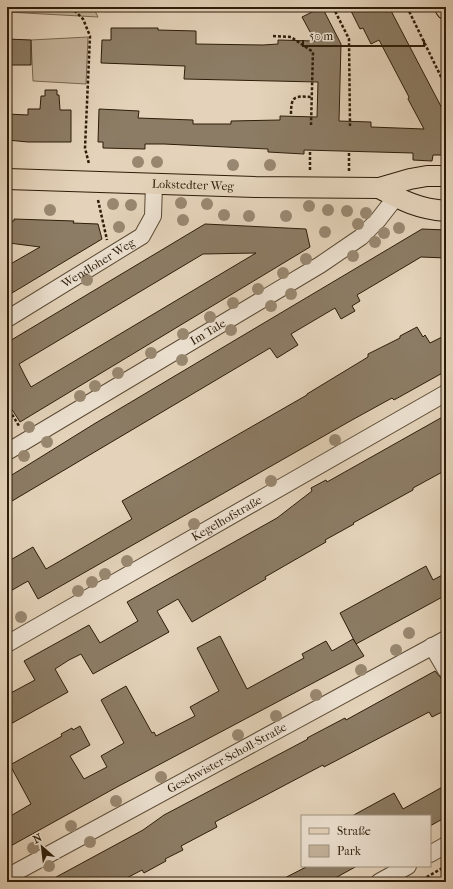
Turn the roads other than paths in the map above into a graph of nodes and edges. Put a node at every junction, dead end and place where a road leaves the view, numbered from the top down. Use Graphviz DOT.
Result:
graph roads {
  1 [pos="446,176"];
  2 [pos="7,179"];
  3 [pos="154,184"];
  4 [pos="388,193"];
  5 [pos="446,211"];
  6 [pos="7,319"];
  7 [pos="446,392"];
  8 [pos="7,452"];
  9 [pos="439,642"];
  10 [pos="7,644"];
  11 [pos="446,670"];
  12 [pos="446,845"];
  13 [pos="431,853"];
  14 [pos="406,867"];
  15 [pos="7,878"];
  16 [pos="379,882"];
  1 -- 4 [label="main road, Lokstedter Weg"];
  2 -- 3 [label="main road, Lokstedter Weg"];
  3 -- 4 [label="main road, Lokstedter Weg"];
  3 -- 6 [label="street, Wendloher Weg"];
  4 -- 5 [label="main road, Lokstedter Weg"];
  4 -- 8 [label="street, Im Tale"];
  7 -- 10 [label="street, Kegelhofstraße"];
  9 -- 11 [label="street"];
  9 -- 15 [label="street, Geschwister-Scholl-Straße"];
  12 -- 13 [label="street"];
  14 -- 16 [label="street"];
}
